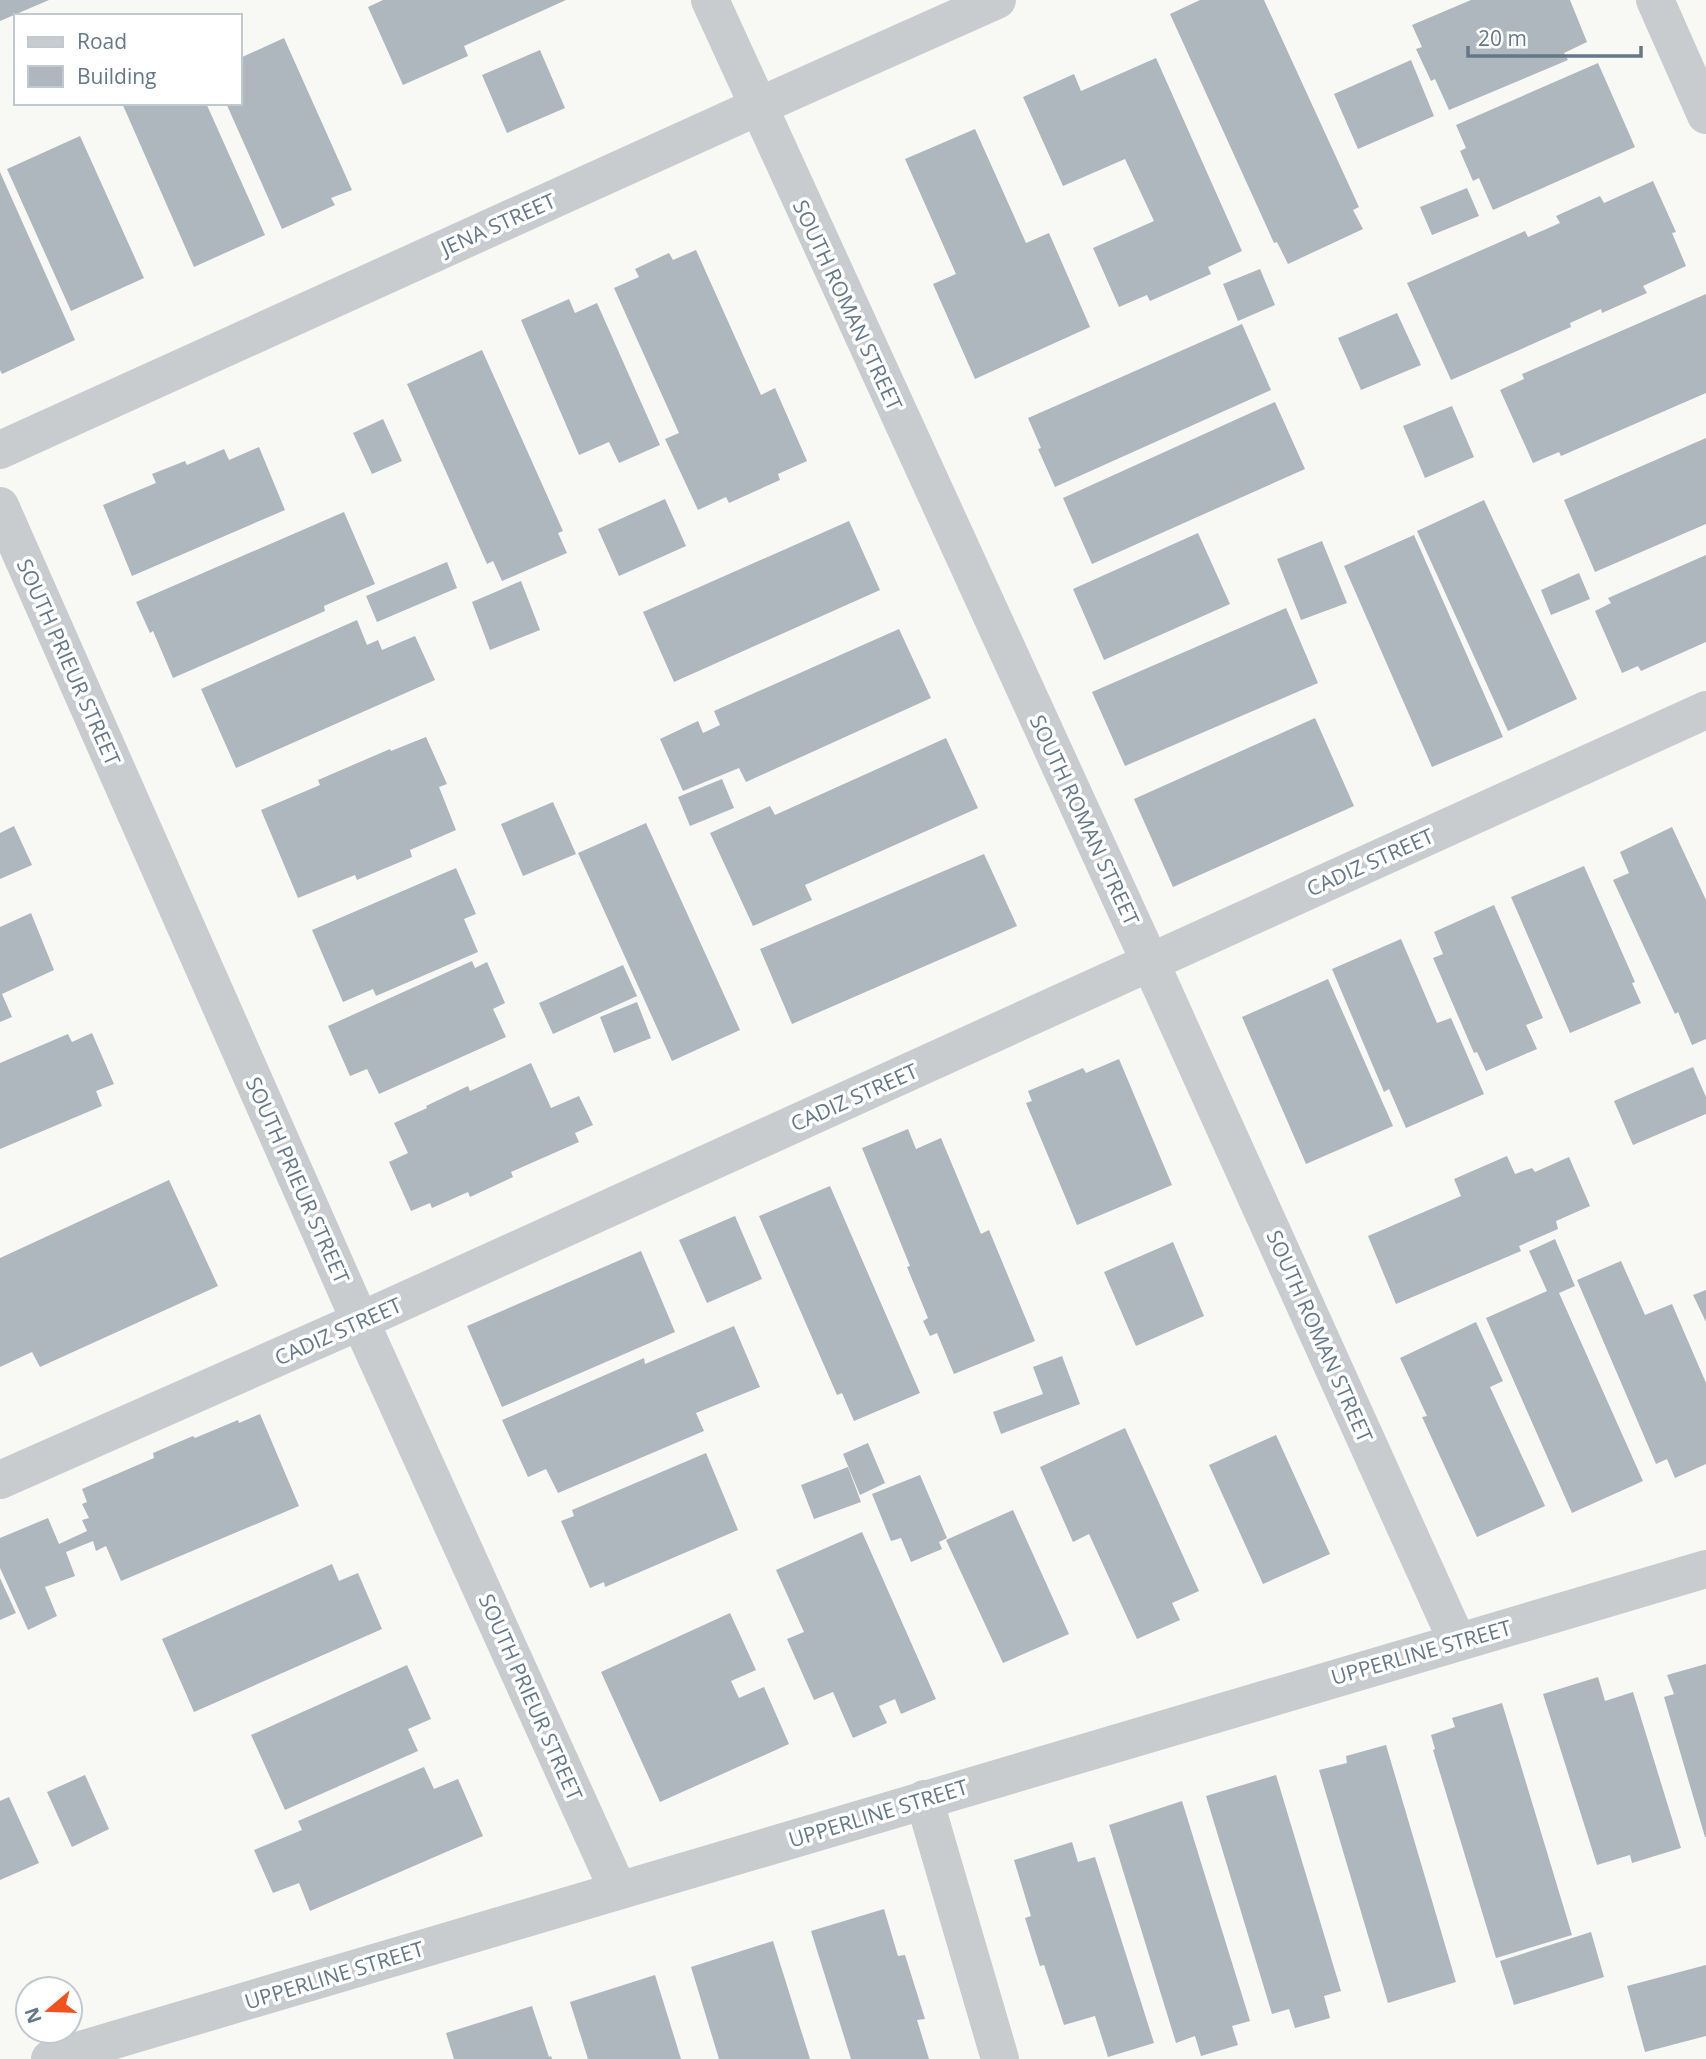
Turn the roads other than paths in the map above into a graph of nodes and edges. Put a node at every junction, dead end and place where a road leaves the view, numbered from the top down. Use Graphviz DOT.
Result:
graph roads {
  1 [pos="710,0"];
  2 [pos="997,0"];
  3 [pos="1655,0"];
  4 [pos="757,107"];
  5 [pos="1706,115"];
  6 [pos="0,450"];
  7 [pos="0,506"];
  8 [pos="1706,710"];
  9 [pos="1150,962"];
  10 [pos="360,1321"];
  11 [pos="0,1480"];
  12 [pos="1706,1569"];
  13 [pos="1458,1641"];
  14 [pos="924,1799"];
  15 [pos="618,1890"];
  16 [pos="58,2058"];
  17 [pos="1000,2059"];
  1 -- 4 [label="street, SOUTH ROMAN STREET"];
  2 -- 4 [label="street, JENA STREET"];
  3 -- 5 [label="street"];
  4 -- 6 [label="street, JENA STREET"];
  4 -- 9 [label="street, SOUTH ROMAN STREET"];
  7 -- 10 [label="street, SOUTH PRIEUR STREET"];
  8 -- 9 [label="street, CADIZ STREET"];
  9 -- 10 [label="street, CADIZ STREET"];
  9 -- 13 [label="street, SOUTH ROMAN STREET"];
  10 -- 11 [label="street, CADIZ STREET"];
  10 -- 15 [label="street, SOUTH PRIEUR STREET"];
  12 -- 13 [label="street, UPPERLINE STREET"];
  13 -- 14 [label="street, UPPERLINE STREET"];
  14 -- 15 [label="street, UPPERLINE STREET"];
  14 -- 17 [label="street"];
  15 -- 16 [label="street, UPPERLINE STREET"];
}
